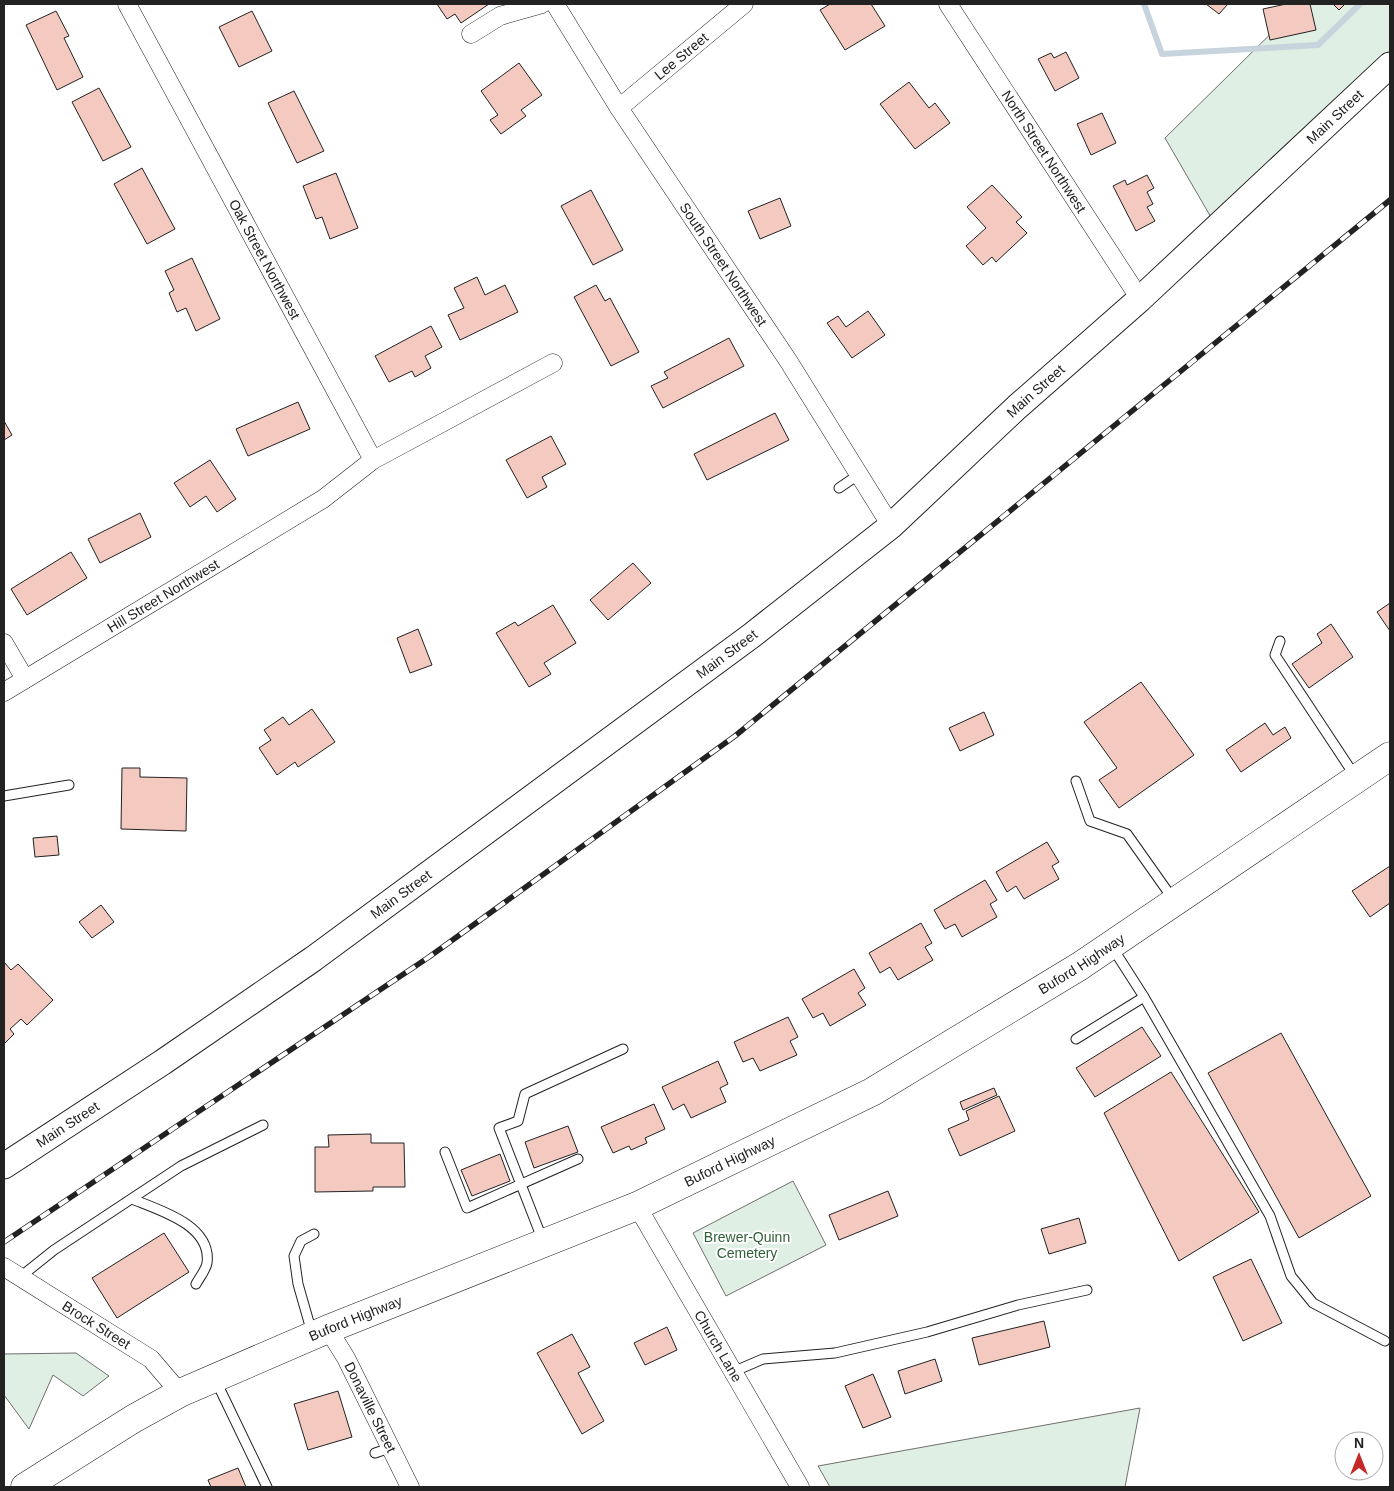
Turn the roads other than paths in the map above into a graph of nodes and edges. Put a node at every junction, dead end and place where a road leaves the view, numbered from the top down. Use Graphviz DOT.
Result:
graph roads {
  1 [pos="127,4"];
  2 [pos="542,4"];
  3 [pos="554,4"];
  4 [pos="744,4"];
  5 [pos="948,4"];
  6 [pos="471,34"];
  7 [pos="1390,65"];
  8 [pos="619,108"];
  9 [pos="1140,299"];
  10 [pos="553,363"];
  11 [pos="373,460"];
  12 [pos="858,475"];
  13 [pos="839,488"];
  14 [pos="891,526"];
  15 [pos="1280,641"];
  16 [pos="4,643"];
  17 [pos="25,679"];
  18 [pos="4,692"];
  19 [pos="1390,756"];
  20 [pos="1356,779"];
  21 [pos="1076,782"];
  22 [pos="69,785"];
  23 [pos="4,796"];
  24 [pos="1174,902"];
  25 [pos="1111,945"];
  26 [pos="1144,997"];
  27 [pos="1076,1039"];
  28 [pos="623,1049"];
  29 [pos="263,1125"];
  30 [pos="445,1152"];
  31 [pos="578,1160"];
  32 [pos="4,1166"];
  33 [pos="521,1184"];
  34 [pos="132,1199"];
  35 [pos="637,1206"];
  36 [pos="314,1234"];
  37 [pos="544,1243"];
  38 [pos="4,1267"];
  39 [pos="19,1278"];
  40 [pos="196,1284"];
  41 [pos="1087,1290"];
  42 [pos="320,1332"];
  43 [pos="1385,1341"];
  44 [pos="735,1371"];
  45 [pos="215,1378"];
  46 [pos="180,1393"];
  47 [pos="25,1487"];
  48 [pos="267,1487"];
  49 [pos="410,1487"];
  50 [pos="800,1487"];
  1 -- 11 [label="street, Oak Street Northwest"];
  2 -- 6 [label="street"];
  3 -- 8 [label="street, South Street Northwest"];
  4 -- 8 [label="street, Lee Street"];
  5 -- 9 [label="street, North Street Northwest"];
  7 -- 9 [label="street, Main Street"];
  8 -- 12 [label="street, South Street Northwest"];
  9 -- 14 [label="street, Main Street"];
  10 -- 11 [label="street"];
  11 -- 17 [label="street, Hill Street Northwest"];
  12 -- 13 [label="lane"];
  12 -- 14 [label="street, South Street Northwest"];
  14 -- 32 [label="street, Main Street"];
  15 -- 20 [label="lane"];
  16 -- 17 [label="street"];
  17 -- 18 [label="street, Hill Street Northwest"];
  19 -- 20 [label="main road, Buford Highway"];
  20 -- 24 [label="main road, Buford Highway"];
  21 -- 24 [label="lane"];
  22 -- 23 [label="lane"];
  24 -- 25 [label="main road, Buford Highway"];
  25 -- 26 [label="lane"];
  25 -- 35 [label="main road, Buford Highway"];
  26 -- 27 [label="lane"];
  26 -- 43 [label="lane"];
  28 -- 33 [label="lane"];
  29 -- 34 [label="lane"];
  30 -- 33 [label="lane"];
  31 -- 33 [label="lane"];
  33 -- 37 [label="lane"];
  34 -- 39 [label="lane"];
  34 -- 40 [label="lane"];
  35 -- 37 [label="main road, Buford Highway"];
  35 -- 44 [label="street, Church Lane"];
  36 -- 42 [label="lane"];
  37 -- 42 [label="main road, Buford Highway"];
  38 -- 39 [label="street, Brock Street"];
  39 -- 46 [label="street, Brock Street"];
  41 -- 44 [label="lane"];
  42 -- 45 [label="main road, Buford Highway"];
  42 -- 49 [label="street, Donaville Street"];
  44 -- 50 [label="street, Church Lane"];
  45 -- 46 [label="main road, Buford Highway"];
  45 -- 48 [label="lane"];
  46 -- 47 [label="main road, Buford Highway"];
}
